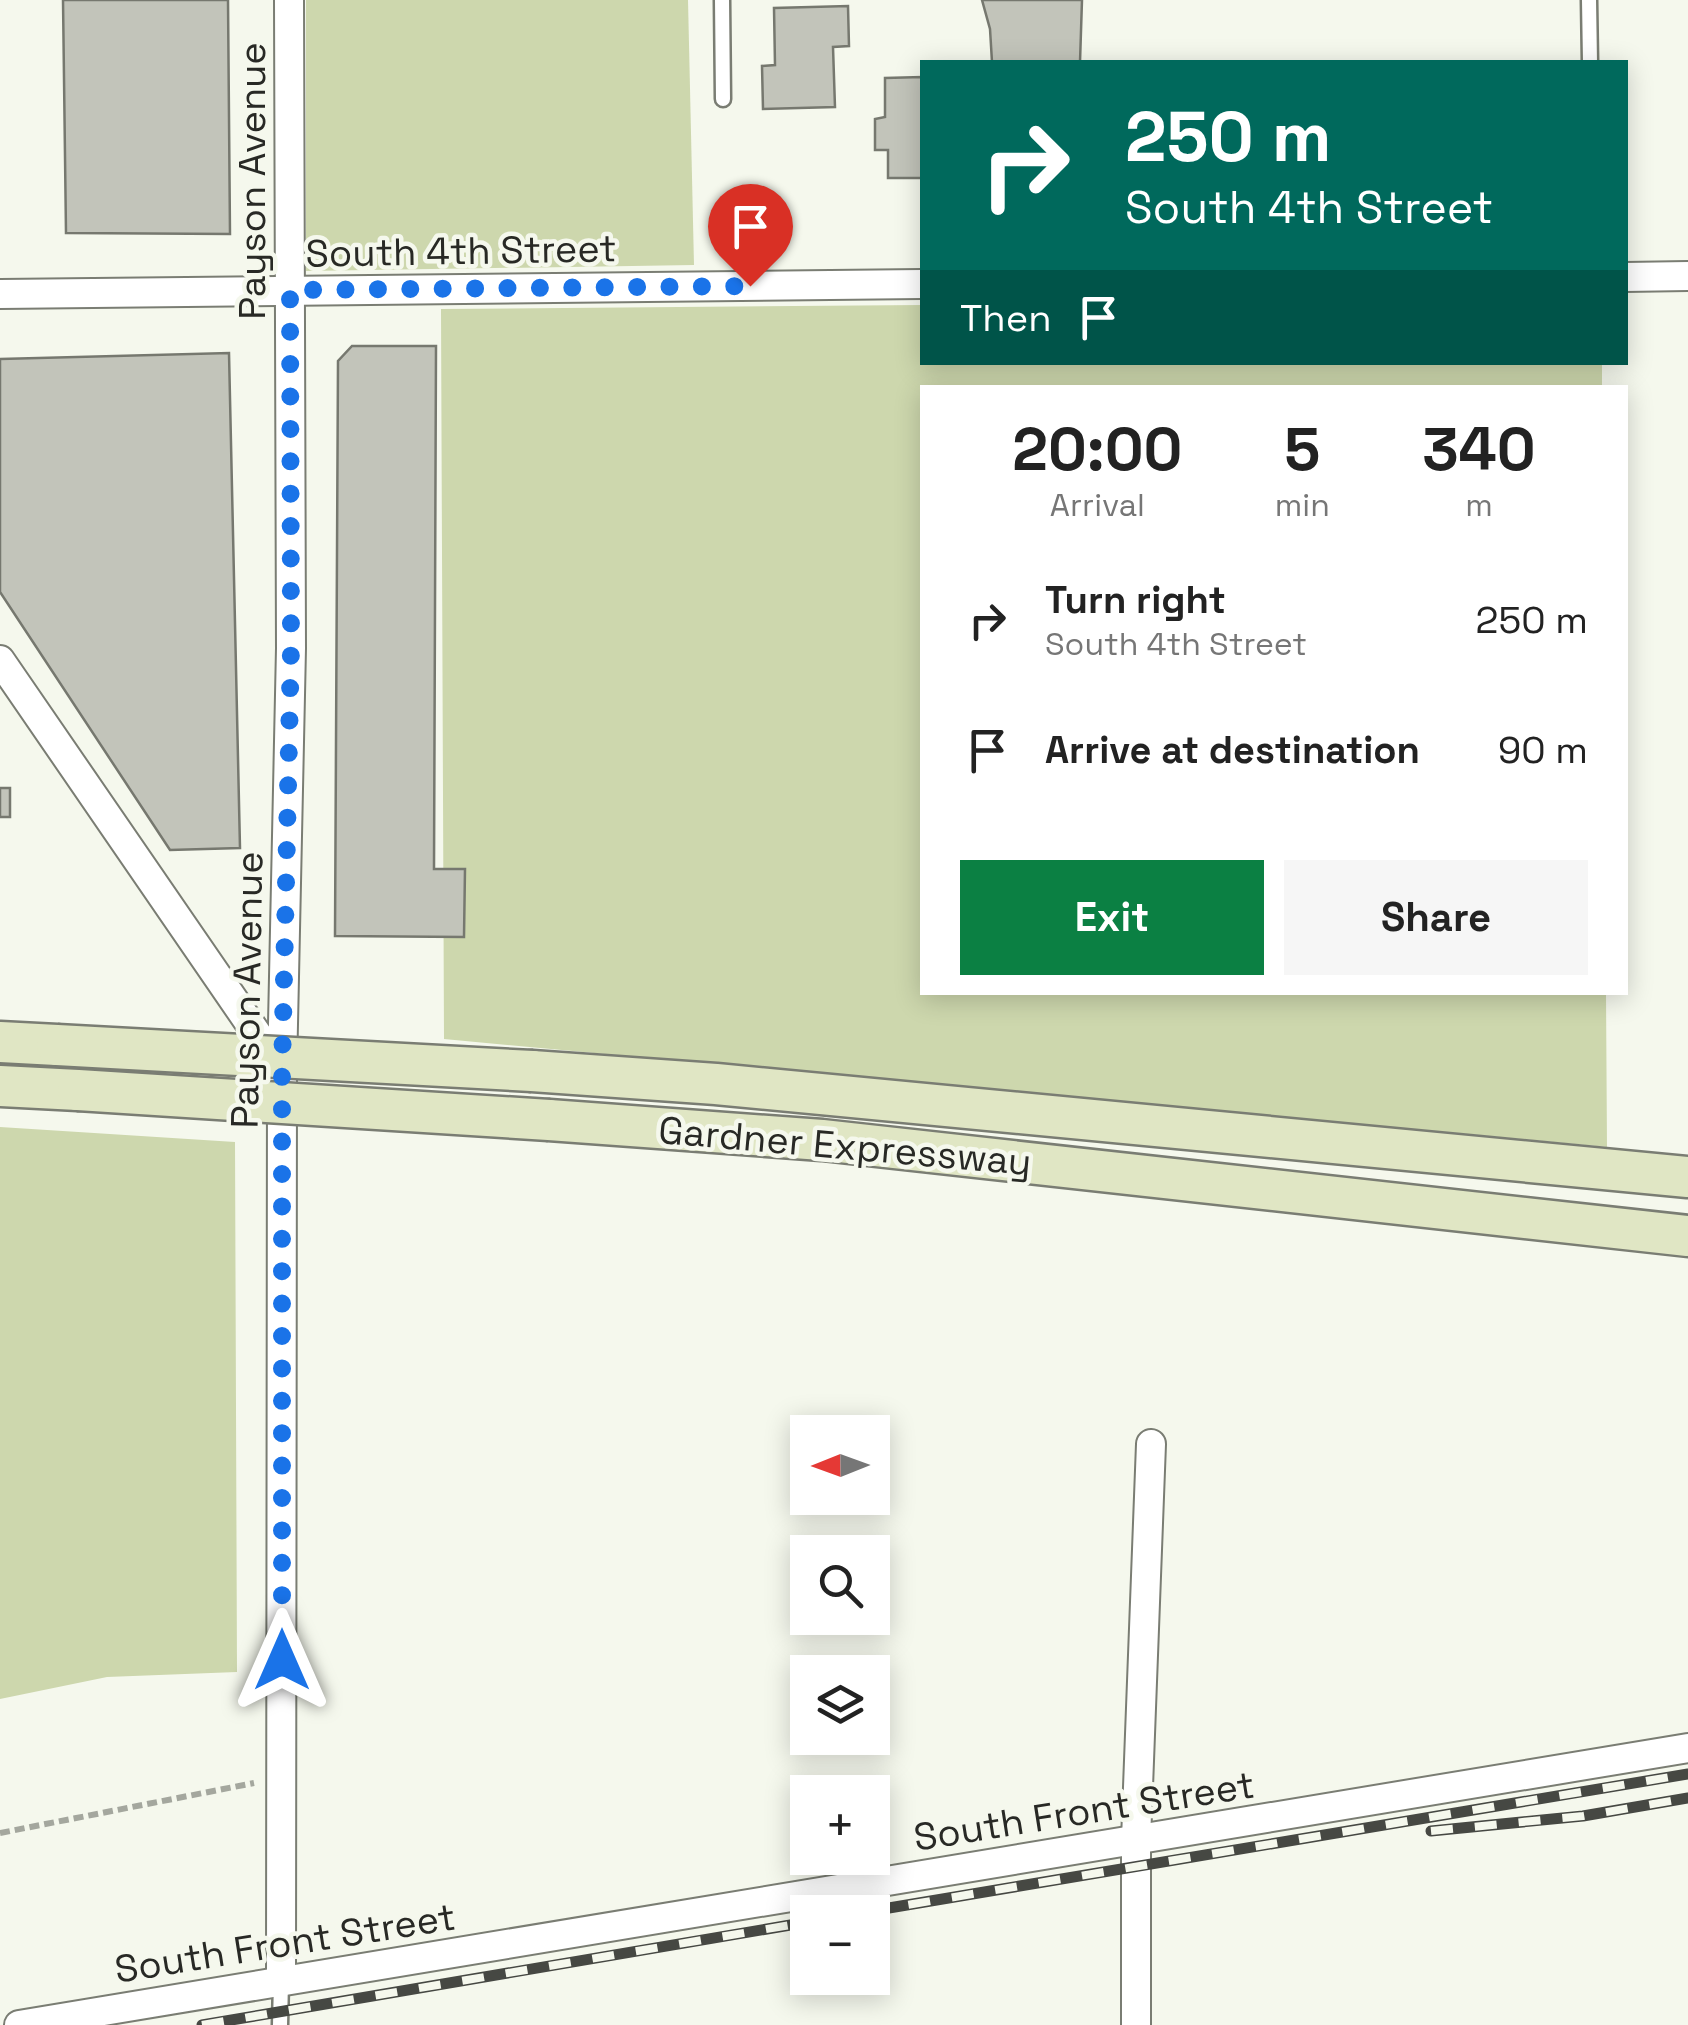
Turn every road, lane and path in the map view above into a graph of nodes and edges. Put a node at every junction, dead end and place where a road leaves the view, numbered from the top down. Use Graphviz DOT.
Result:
graph roads {
  1 [pos="289,0"];
  2 [pos="722,0"];
  3 [pos="1589,0"];
  4 [pos="1590,60"];
  5 [pos="722,100"];
  6 [pos="1688,276"];
  7 [pos="1628,277"];
  8 [pos="920,284"];
  9 [pos="290,290"];
  10 [pos="0,294"];
  11 [pos="0,660"];
  12 [pos="0,1042"];
  13 [pos="282,1072"];
  14 [pos="0,1086"];
  15 [pos="1688,1177"];
  16 [pos="1688,1236"];
  17 [pos="1150,1444"];
  18 [pos="1688,1748"];
  19 [pos="282,1778"];
  20 [pos="0,1833"];
  21 [pos="1136,1840"];
  22 [pos="281,1981"];
  23 [pos="18,2025"];
  24 [pos="280,2025"];
  25 [pos="1136,2025"];
  1 -- 9 [label="street, Payson Avenue"];
  2 -- 5 [label="lane"];
  3 -- 4 [label="lane"];
  6 -- 7 [label="street"];
  8 -- 9 [label="street, South 4th Street"];
  9 -- 10 [label="street, South 4th Street"];
  9 -- 13 [label="street, Payson Avenue"];
  11 -- 13 [label="street"];
  12 -- 15 [label="main road, Gardner Expressway, bridge"];
  13 -- 19 [label="street, Payson Avenue"];
  14 -- 16 [label="main road, Gardner Expressway, bridge"];
  17 -- 21 [label="street"];
  18 -- 21 [label="street, South Front Street"];
  19 -- 20 [label="path"];
  19 -- 22 [label="street, Payson Avenue"];
  21 -- 22 [label="street, South Front Street"];
  21 -- 25 [label="street"];
  22 -- 23 [label="street, South Front Street"];
  22 -- 24 [label="lane"];
}
